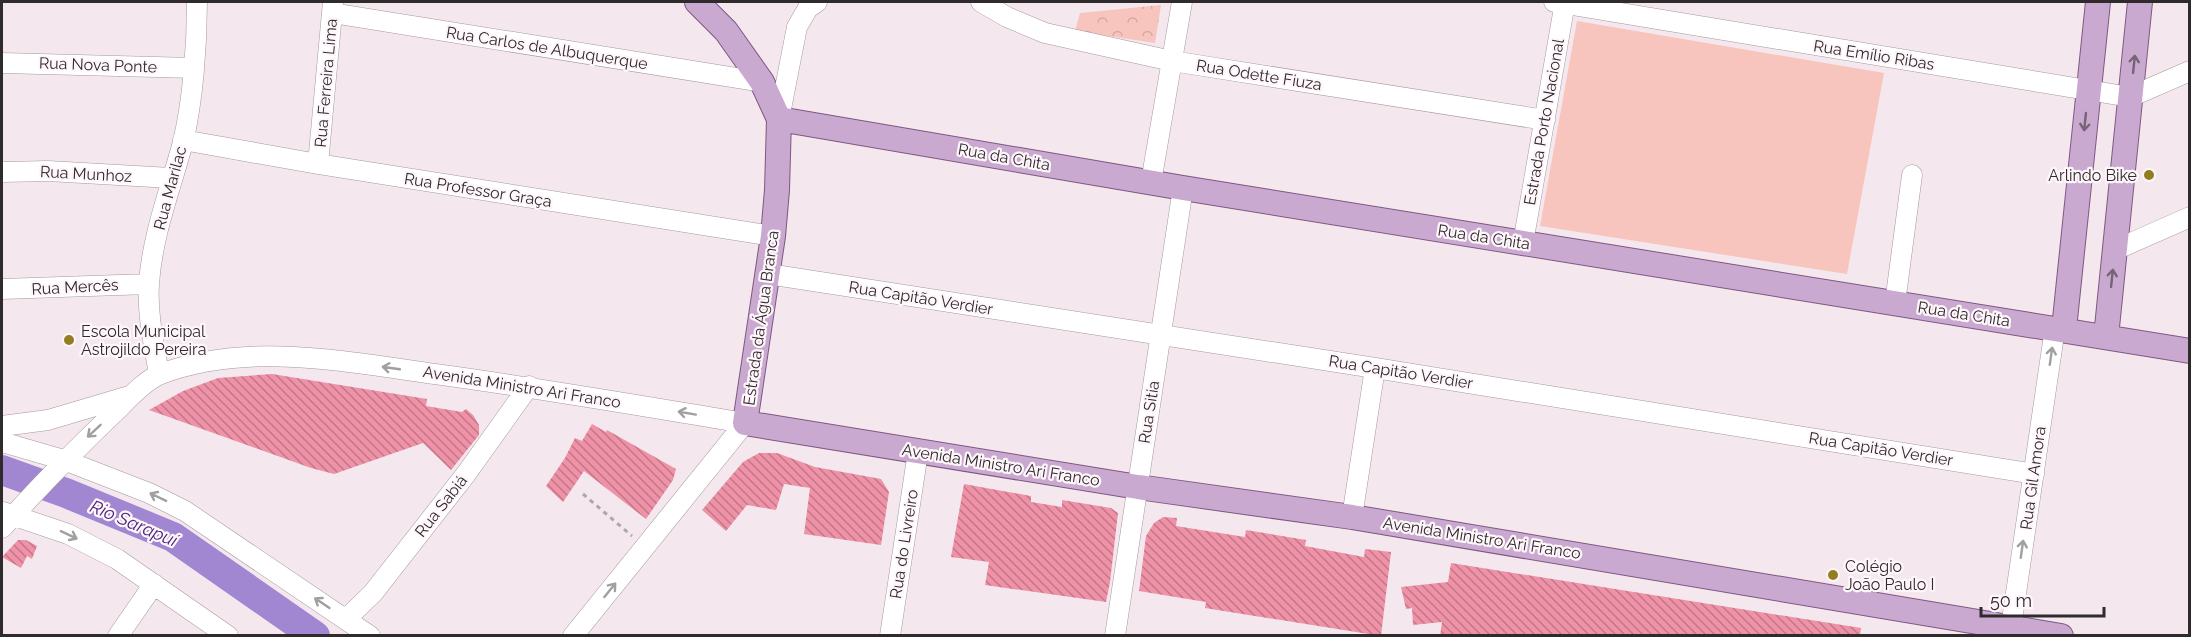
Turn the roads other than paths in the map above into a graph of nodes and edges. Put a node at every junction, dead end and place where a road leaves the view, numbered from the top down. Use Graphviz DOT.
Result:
graph roads {
  1 [pos="197,2"];
  2 [pos="697,2"];
  3 [pos="817,2"];
  4 [pos="981,2"];
  5 [pos="1182,2"];
  6 [pos="1561,2"];
  7 [pos="2097,2"];
  8 [pos="2140,2"];
  9 [pos="332,7"];
  10 [pos="1172,61"];
  11 [pos="2,63"];
  12 [pos="194,68"];
  13 [pos="2190,71"];
  14 [pos="762,82"];
  15 [pos="2088,91"];
  16 [pos="2130,97"];
  17 [pos="779,119"];
  18 [pos="1545,120"];
  19 [pos="183,140"];
  20 [pos="318,164"];
  21 [pos="2,172"];
  22 [pos="1912,175"];
  23 [pos="171,178"];
  24 [pos="1151,182"];
  25 [pos="1183,188"];
  26 [pos="2190,217"];
  27 [pos="773,236"];
  28 [pos="1523,243"];
  29 [pos="2115,250"];
  30 [pos="768,274"];
  31 [pos="149,284"];
  32 [pos="3,293"];
  33 [pos="1895,303"];
  34 [pos="2059,329"];
  35 [pos="1161,335"];
  36 [pos="2106,337"];
  37 [pos="2190,351"];
  38 [pos="1375,368"];
  39 [pos="159,374"];
  40 [pos="529,386"];
  41 [pos="134,394"];
  42 [pos="745,423"];
  43 [pos="2,426"];
  44 [pos="2,442"];
  45 [pos="918,453"];
  46 [pos="59,466"];
  47 [pos="2034,474"];
  48 [pos="1138,487"];
  49 [pos="10,515"];
  50 [pos="1352,517"];
  51 [pos="154,584"];
  52 [pos="346,619"];
  53 [pos="2011,627"];
  54 [pos="2056,635"];
  55 [pos="118,636"];
  56 [pos="228,636"];
  57 [pos="370,636"];
  58 [pos="573,636"];
  59 [pos="890,636"];
  60 [pos="1115,636"];
  1 -- 12 [label="street, Rua Marilac"];
  2 -- 14 [label="main road, Estrada da Água Branca"];
  3 -- 17 [label="street"];
  4 -- 10 [label="street, Rua Odette Fiuza"];
  5 -- 10 [label="street"];
  6 -- 15 [label="street, Rua Emílio Ribas"];
  6 -- 18 [label="street, Estrada Porto Nacional"];
  7 -- 15 [label="main road"];
  16 -- 8 [label="main road, one-way"];
  9 -- 14 [label="street, Rua Carlos de Albuquerque"];
  9 -- 20 [label="street, Rua Ferreira Lima"];
  10 -- 18 [label="street, Rua Odette Fiuza"];
  10 -- 24 [label="street"];
  11 -- 12 [label="street, Rua Nova Ponte"];
  12 -- 19 [label="street, Rua Marilac"];
  13 -- 16 [label="street"];
  14 -- 17 [label="main road, Estrada da Água Branca"];
  15 -- 16 [label="street, Rua Emílio Ribas"];
  15 -- 34 [label="main road, one-way"];
  16 -- 29 [label="main road"];
  17 -- 24 [label="main road, Rua da Chita"];
  17 -- 27 [label="main road, Estrada da Água Branca"];
  18 -- 28 [label="street, Estrada Porto Nacional"];
  19 -- 20 [label="street, Rua Professor Graça"];
  19 -- 23 [label="street, Rua Marilac"];
  20 -- 27 [label="street, Rua Professor Graça"];
  21 -- 23 [label="street, Rua Munhoz"];
  22 -- 33 [label="street"];
  23 -- 31 [label="street, Rua Marilac"];
  24 -- 25 [label="main road, Rua da Chita"];
  25 -- 28 [label="main road, Rua da Chita"];
  25 -- 35 [label="street, Rua Sitia"];
  26 -- 29 [label="street"];
  27 -- 30 [label="main road, Estrada da Água Branca"];
  28 -- 33 [label="main road, Rua da Chita"];
  36 -- 29 [label="main road, one-way"];
  30 -- 35 [label="street, Rua Capitão Verdier"];
  30 -- 42 [label="main road, Estrada da Água Branca"];
  31 -- 32 [label="street, Rua Mercês"];
  31 -- 39 [label="street, Rua Marilac"];
  33 -- 34 [label="main road, Rua da Chita"];
  34 -- 36 [label="main road, Rua da Chita"];
  47 -- 34 [label="street, Rua Gil Amora, one-way"];
  35 -- 38 [label="street, Rua Capitão Verdier"];
  35 -- 48 [label="street, Rua Sitia"];
  36 -- 37 [label="main road, Rua da Chita"];
  38 -- 47 [label="street, Rua Capitão Verdier"];
  38 -- 50 [label="street"];
  40 -- 39 [label="street, Avenida Ministro Ari Franco, one-way"];
  39 -- 41 [label="street, Avenida Ministro Ari Franco"];
  42 -- 40 [label="street, Avenida Ministro Ari Franco, one-way"];
  40 -- 52 [label="street, Rua Sabiá"];
  41 -- 43 [label="street"];
  41 -- 46 [label="street, Avenida Ministro Ari Franco, one-way"];
  42 -- 45 [label="main road, Avenida Ministro Ari Franco"];
  58 -- 42 [label="street, Estrada da Água Branca, one-way"];
  44 -- 46 [label="street"];
  45 -- 48 [label="main road, Avenida Ministro Ari Franco"];
  45 -- 59 [label="street, Rua do Livreiro"];
  46 -- 49 [label="street, Avenida Ministro Ari Franco"];
  52 -- 46 [label="street, one-way"];
  53 -- 47 [label="street, Rua Gil Amora, one-way"];
  48 -- 50 [label="main road, Avenida Ministro Ari Franco"];
  48 -- 60 [label="street, Rua Sitia"];
  49 -- 51 [label="street, one-way"];
  50 -- 53 [label="main road, Avenida Ministro Ari Franco"];
  51 -- 55 [label="street"];
  51 -- 56 [label="street"];
  52 -- 57 [label="street"];
  53 -- 54 [label="main road, Avenida Ministro Ari Franco"];
}
